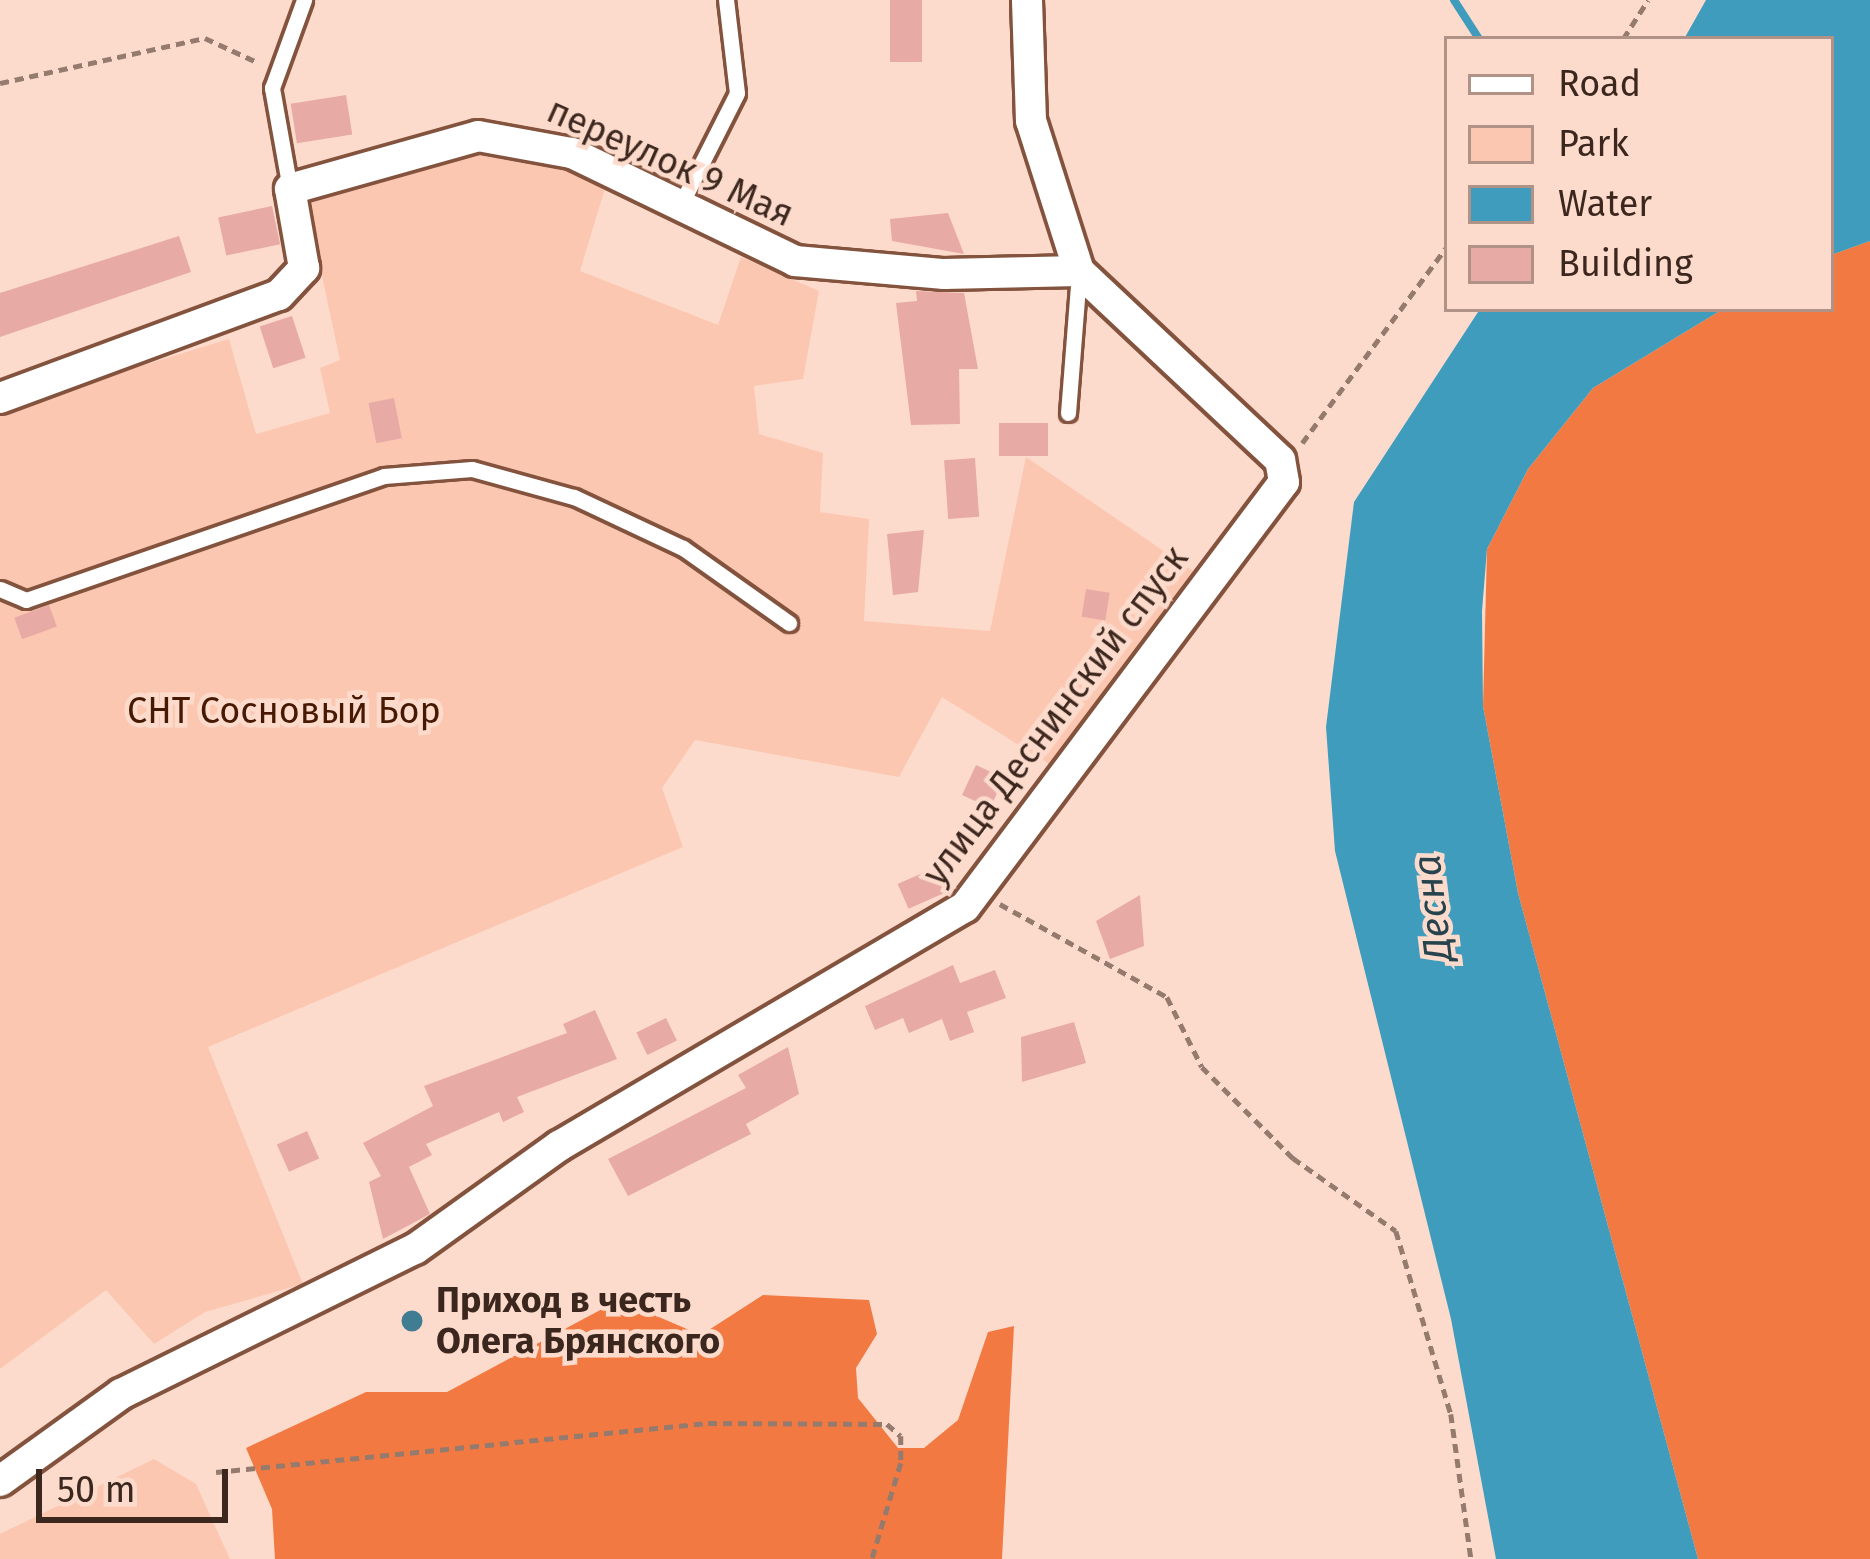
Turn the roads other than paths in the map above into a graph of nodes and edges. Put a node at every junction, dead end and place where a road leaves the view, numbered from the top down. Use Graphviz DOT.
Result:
graph roads {
  1 [pos="304,0"];
  2 [pos="727,0"];
  3 [pos="1027,0"];
  4 [pos="290,189"];
  5 [pos="681,204"];
  6 [pos="1079,271"];
  7 [pos="0,398"];
  8 [pos="1068,413"];
  9 [pos="0,590"];
  10 [pos="789,622"];
  11 [pos="0,1481"];
  1 -- 4 [label="lane"];
  2 -- 5 [label="lane"];
  3 -- 6 [label="street"];
  4 -- 5 [label="street, переулок 9 Мая"];
  4 -- 7 [label="street"];
  5 -- 6 [label="street, переулок 9 Мая"];
  6 -- 8 [label="lane"];
  6 -- 11 [label="street, улица Деснинский спуск"];
  9 -- 10 [label="lane"];
}
